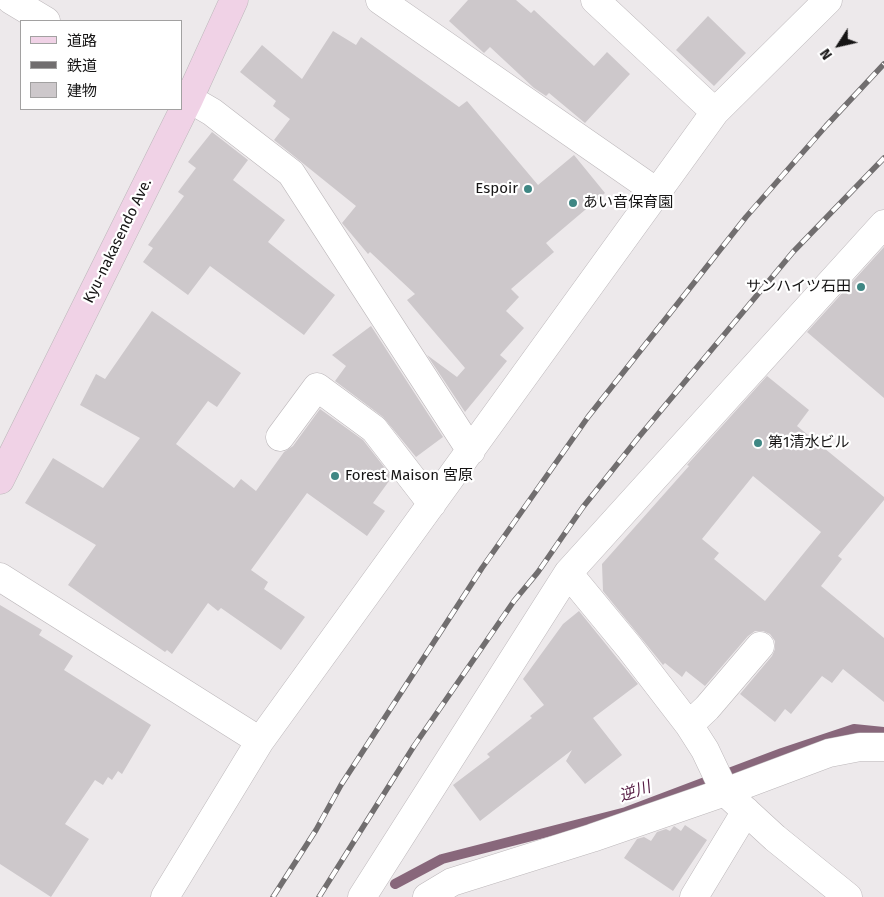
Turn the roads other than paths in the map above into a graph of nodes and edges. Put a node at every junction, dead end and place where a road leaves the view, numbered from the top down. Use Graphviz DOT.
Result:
graph roads {
  1 [pos="11,0"];
  2 [pos="234,0"];
  3 [pos="380,0"];
  4 [pos="595,0"];
  5 [pos="828,0"];
  6 [pos="44,20"];
  7 [pos="185,97"];
  8 [pos="179,110"];
  9 [pos="716,112"];
  10 [pos="658,193"];
  11 [pos="883,227"];
  12 [pos="280,437"];
  13 [pos="471,451"];
  14 [pos="0,480"];
  15 [pos="432,504"];
  16 [pos="568,573"];
  17 [pos="0,578"];
  18 [pos="760,646"];
  19 [pos="689,725"];
  20 [pos="260,741"];
  21 [pos="884,747"];
  22 [pos="724,791"];
  23 [pos="746,811"];
  24 [pos="165,897"];
  25 [pos="362,897"];
  26 [pos="427,897"];
  27 [pos="694,897"];
  28 [pos="848,897"];
  1 -- 6 [label="street"];
  2 -- 7 [label="main road, Kyu-nakasendo Ave."];
  3 -- 10 [label="street"];
  4 -- 9 [label="street"];
  5 -- 9 [label="street"];
  7 -- 13 [label="street"];
  8 -- 14 [label="main road, Kyu-nakasendo Ave."];
  9 -- 10 [label="street"];
  10 -- 13 [label="street"];
  11 -- 16 [label="street"];
  12 -- 15 [label="street"];
  13 -- 15 [label="street"];
  15 -- 20 [label="street"];
  16 -- 19 [label="street"];
  16 -- 25 [label="street"];
  17 -- 20 [label="street"];
  18 -- 19 [label="street"];
  19 -- 22 [label="street"];
  20 -- 24 [label="street"];
  21 -- 22 [label="street"];
  22 -- 23 [label="street"];
  22 -- 26 [label="street"];
  23 -- 27 [label="street"];
  23 -- 28 [label="street"];
}
